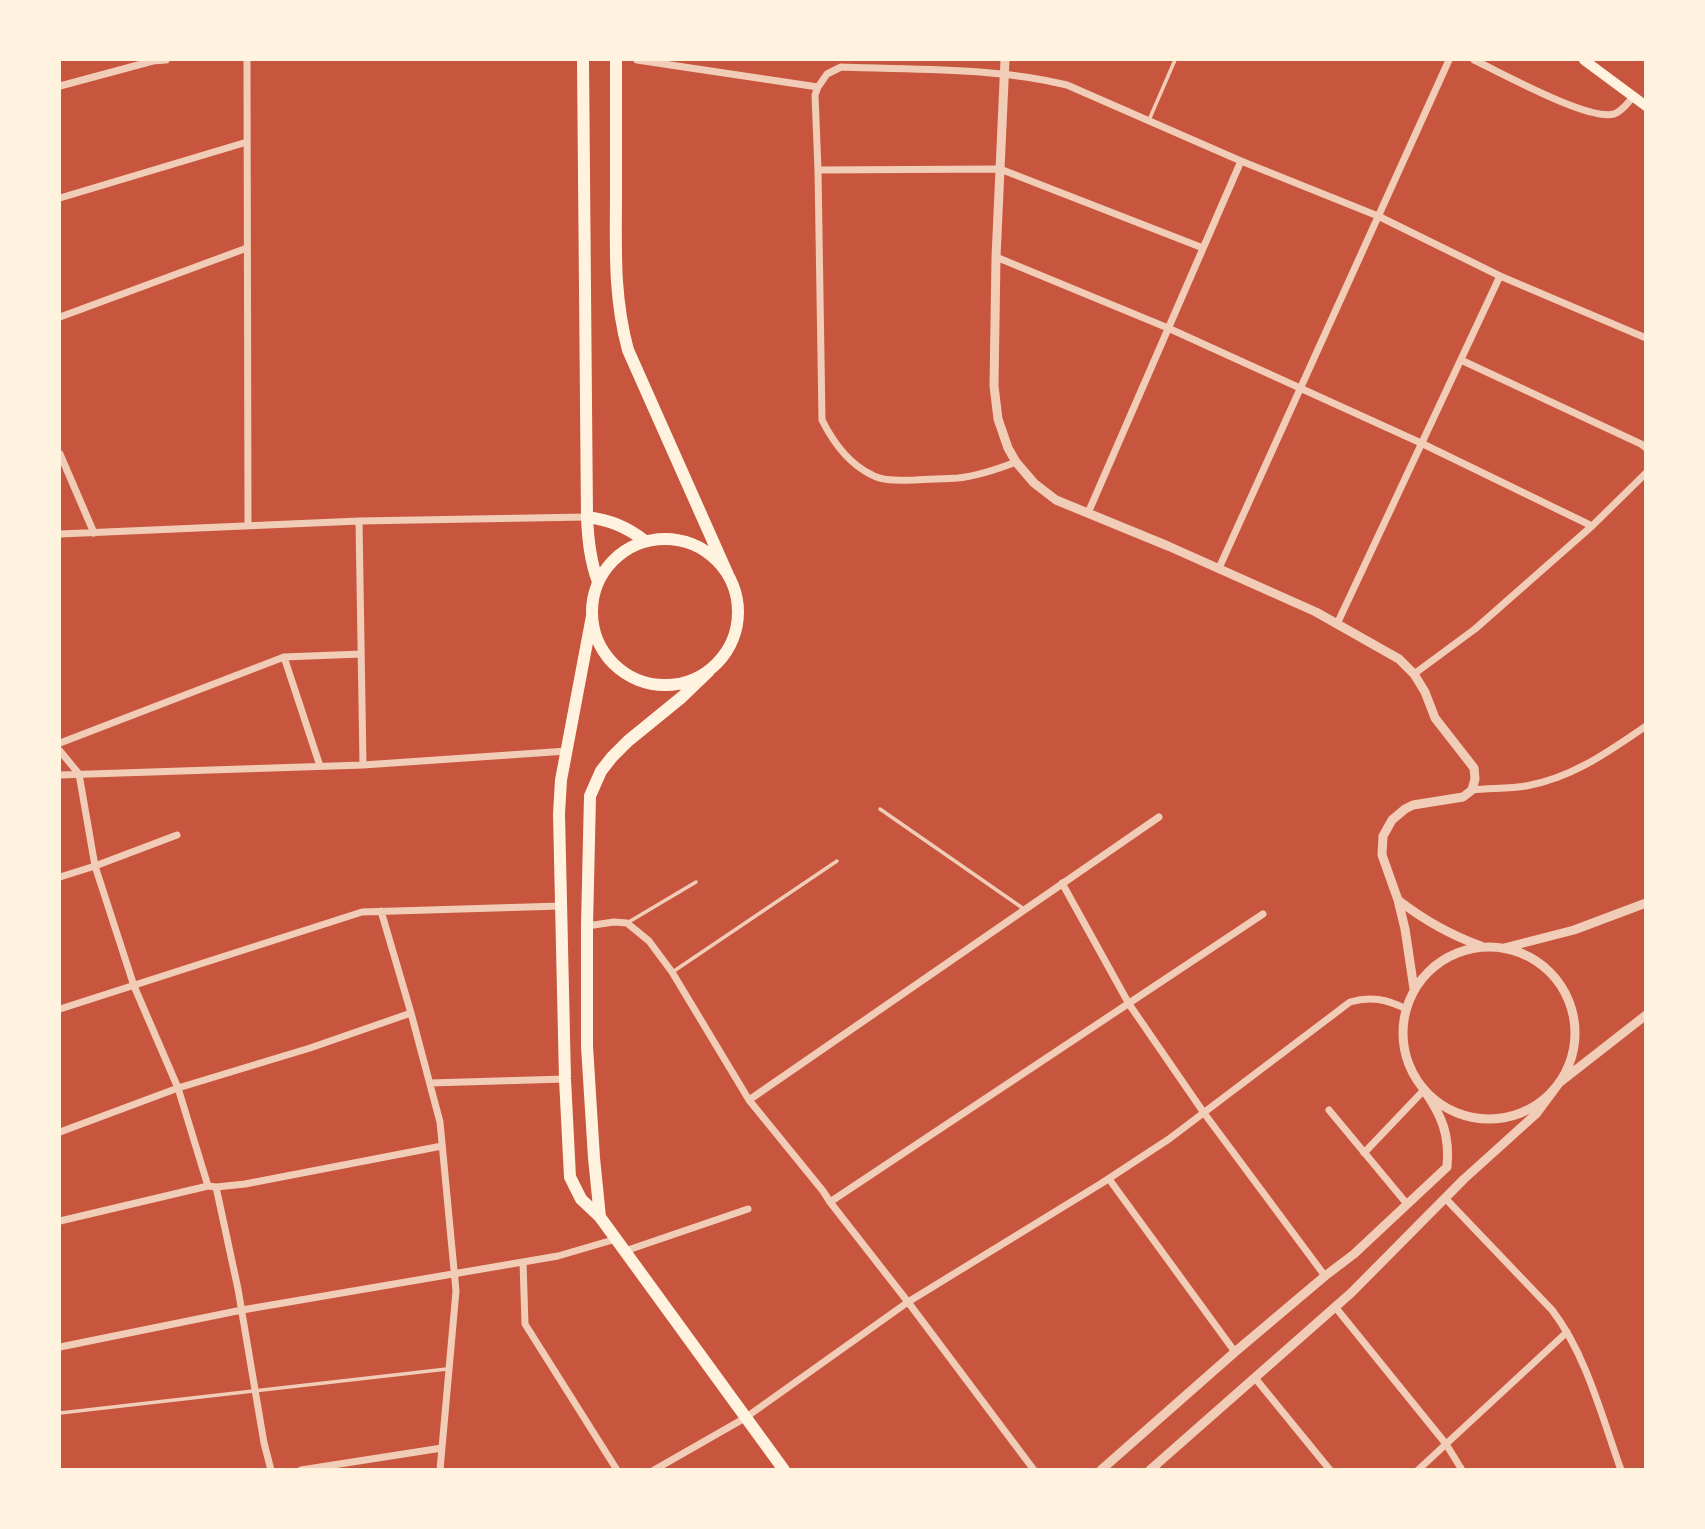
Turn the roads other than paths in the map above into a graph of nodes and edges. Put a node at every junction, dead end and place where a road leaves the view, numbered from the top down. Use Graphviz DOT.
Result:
graph roads {
  1 [pos="166,60"];
  2 [pos="247,60"];
  3 [pos="583,60"];
  4 [pos="615,60"];
  5 [pos="637,60"];
  6 [pos="1005,60"];
  7 [pos="1175,60"];
  8 [pos="1449,60"];
  9 [pos="1474,60"];
  10 [pos="1584,60"];
  11 [pos="1005,73"];
  12 [pos="60,86"];
  13 [pos="818,87"];
  14 [pos="1634,96"];
  15 [pos="1646,106"];
  16 [pos="1149,120"];
  17 [pos="247,142"];
  18 [pos="1241,161"];
  19 [pos="1000,169"];
  20 [pos="818,170"];
  21 [pos="60,198"];
  22 [pos="1378,216"];
  23 [pos="247,248"];
  24 [pos="1203,248"];
  25 [pos="996,257"];
  26 [pos="1500,276"];
  27 [pos="60,317"];
  28 [pos="1168,328"];
  29 [pos="1646,338"];
  30 [pos="1461,360"];
  31 [pos="1300,388"];
  32 [pos="1421,443"];
  33 [pos="1646,448"];
  34 [pos="60,454"];
  35 [pos="1016,462"];
  36 [pos="1646,473"];
  37 [pos="1088,513"];
  38 [pos="587,517"];
  39 [pos="359,521"];
  40 [pos="248,526"];
  41 [pos="1591,526"];
  42 [pos="94,533"];
  43 [pos="60,534"];
  44 [pos="645,541"];
  45 [pos="1219,568"];
  46 [pos="728,575"];
  47 [pos="598,582"];
  48 [pos="592,616"];
  49 [pos="1337,624"];
  50 [pos="361,654"];
  51 [pos="284,657"];
  52 [pos="709,671"];
  53 [pos="1414,674"];
  54 [pos="1646,726"];
  55 [pos="60,743"];
  56 [pos="60,751"];
  57 [pos="567,751"];
  58 [pos="363,765"];
  59 [pos="320,766"];
  60 [pos="79,774"];
  61 [pos="60,775"];
  62 [pos="1472,790"];
  63 [pos="880,809"];
  64 [pos="1159,817"];
  65 [pos="177,835"];
  66 [pos="837,860"];
  67 [pos="95,866"];
  68 [pos="60,877"];
  69 [pos="696,882"];
  70 [pos="1062,883"];
  71 [pos="1398,900"];
  72 [pos="1646,903"];
  73 [pos="561,906"];
  74 [pos="1024,909"];
  75 [pos="382,911"];
  76 [pos="1263,914"];
  77 [pos="627,923"];
  78 [pos="587,926"];
  79 [pos="1483,947"];
  80 [pos="1504,948"];
  81 [pos="672,972"];
  82 [pos="134,986"];
  83 [pos="1414,989"];
  84 [pos="1129,1004"];
  85 [pos="60,1009"];
  86 [pos="1406,1009"];
  87 [pos="411,1013"];
  88 [pos="1646,1015"];
  89 [pos="565,1079"];
  90 [pos="430,1083"];
  91 [pos="1559,1083"];
  92 [pos="178,1088"];
  93 [pos="1424,1090"];
  94 [pos="749,1100"];
  95 [pos="1329,1110"];
  96 [pos="1204,1113"];
  97 [pos="60,1132"];
  98 [pos="442,1146"];
  99 [pos="1364,1153"];
  100 [pos="1109,1179"];
  101 [pos="212,1186"];
  102 [pos="1446,1198"];
  103 [pos="830,1202"];
  104 [pos="1407,1205"];
  105 [pos="748,1209"];
  106 [pos="600,1217"];
  107 [pos="60,1221"];
  108 [pos="616,1238"];
  109 [pos="625,1251"];
  110 [pos="523,1262"];
  111 [pos="454,1274"];
  112 [pos="1325,1276"];
  113 [pos="908,1302"];
  114 [pos="1336,1308"];
  115 [pos="242,1310"];
  116 [pos="1567,1332"];
  117 [pos="60,1348"];
  118 [pos="1235,1352"];
  119 [pos="449,1369"];
  120 [pos="1255,1378"];
  121 [pos="255,1390"];
  122 [pos="60,1413"];
  123 [pos="745,1418"];
  124 [pos="1446,1444"];
  125 [pos="442,1448"];
  126 [pos="271,1469"];
  127 [pos="301,1469"];
  128 [pos="440,1469"];
  129 [pos="617,1469"];
  130 [pos="654,1469"];
  131 [pos="784,1469"];
  132 [pos="1034,1469"];
  133 [pos="1101,1469"];
  134 [pos="1150,1469"];
  135 [pos="1330,1469"];
  136 [pos="1418,1469"];
  137 [pos="1462,1469"];
  138 [pos="1621,1469"];
  1 -- 12 [label="street"];
  2 -- 17 [label="street"];
  3 -- 38 [label="highway"];
  4 -- 46 [label="highway"];
  5 -- 13 [label="street"];
  6 -- 11 [label="street"];
  7 -- 16 [label="lane"];
  8 -- 22 [label="street"];
  9 -- 14 [label="street"];
  10 -- 14 [label="main road"];
  11 -- 13 [label="street"];
  11 -- 16 [label="street"];
  11 -- 19 [label="street"];
  13 -- 20 [label="street"];
  14 -- 15 [label="main road"];
  16 -- 18 [label="street"];
  17 -- 21 [label="street"];
  17 -- 23 [label="street"];
  18 -- 22 [label="street"];
  18 -- 24 [label="street"];
  19 -- 20 [label="street"];
  19 -- 24 [label="street"];
  19 -- 25 [label="street"];
  20 -- 35 [label="street"];
  22 -- 26 [label="street"];
  22 -- 31 [label="street"];
  23 -- 27 [label="street"];
  23 -- 40 [label="street"];
  24 -- 28 [label="street"];
  25 -- 28 [label="street"];
  25 -- 35 [label="street"];
  26 -- 29 [label="street"];
  26 -- 30 [label="street"];
  28 -- 31 [label="street"];
  28 -- 37 [label="street"];
  30 -- 32 [label="street"];
  30 -- 33 [label="street"];
  31 -- 32 [label="street"];
  31 -- 45 [label="street"];
  32 -- 41 [label="street"];
  32 -- 49 [label="street"];
  34 -- 42 [label="street"];
  35 -- 37 [label="street"];
  36 -- 41 [label="street"];
  37 -- 45 [label="street"];
  38 -- 39 [label="street"];
  38 -- 44 [label="highway"];
  38 -- 47 [label="highway"];
  39 -- 40 [label="street"];
  39 -- 50 [label="street"];
  40 -- 42 [label="street"];
  41 -- 53 [label="street"];
  42 -- 43 [label="street"];
  44 -- 46 [label="highway"];
  44 -- 47 [label="highway"];
  45 -- 49 [label="street"];
  46 -- 52 [label="highway"];
  47 -- 48 [label="highway"];
  48 -- 52 [label="highway"];
  48 -- 57 [label="highway"];
  49 -- 53 [label="street"];
  50 -- 51 [label="street"];
  50 -- 58 [label="street"];
  51 -- 55 [label="street"];
  51 -- 59 [label="street"];
  52 -- 78 [label="highway"];
  53 -- 62 [label="street"];
  54 -- 62 [label="street"];
  56 -- 60 [label="street"];
  57 -- 58 [label="street"];
  57 -- 73 [label="highway"];
  58 -- 59 [label="street"];
  59 -- 60 [label="street"];
  60 -- 61 [label="street"];
  60 -- 67 [label="street"];
  62 -- 71 [label="street"];
  63 -- 74 [label="lane"];
  64 -- 70 [label="street"];
  65 -- 67 [label="street"];
  66 -- 81 [label="lane"];
  67 -- 68 [label="street"];
  67 -- 82 [label="street"];
  69 -- 77 [label="lane"];
  70 -- 74 [label="street"];
  70 -- 84 [label="street"];
  71 -- 79 [label="street"];
  71 -- 83 [label="street"];
  72 -- 80 [label="street"];
  73 -- 75 [label="street"];
  73 -- 89 [label="highway"];
  74 -- 94 [label="street"];
  75 -- 82 [label="street"];
  75 -- 87 [label="street"];
  76 -- 84 [label="street"];
  77 -- 78 [label="street"];
  77 -- 81 [label="street"];
  78 -- 106 [label="highway"];
  79 -- 80 [label="street"];
  79 -- 83 [label="street"];
  80 -- 91 [label="street"];
  81 -- 94 [label="street"];
  82 -- 85 [label="street"];
  82 -- 92 [label="street"];
  83 -- 86 [label="street"];
  84 -- 96 [label="street"];
  84 -- 103 [label="street"];
  86 -- 93 [label="street"];
  86 -- 96 [label="street"];
  87 -- 90 [label="street"];
  87 -- 92 [label="street"];
  88 -- 91 [label="street"];
  89 -- 90 [label="street"];
  89 -- 106 [label="highway"];
  90 -- 98 [label="street"];
  91 -- 93 [label="street"];
  91 -- 102 [label="street"];
  92 -- 97 [label="street"];
  92 -- 101 [label="street"];
  93 -- 99 [label="street"];
  93 -- 104 [label="street"];
  94 -- 103 [label="street"];
  95 -- 99 [label="street"];
  96 -- 100 [label="street"];
  96 -- 112 [label="street"];
  98 -- 101 [label="street"];
  98 -- 111 [label="street"];
  99 -- 104 [label="street"];
  100 -- 113 [label="street"];
  100 -- 118 [label="street"];
  101 -- 107 [label="street"];
  101 -- 115 [label="street"];
  102 -- 114 [label="street"];
  102 -- 116 [label="street"];
  103 -- 113 [label="street"];
  104 -- 112 [label="street"];
  105 -- 109 [label="street"];
  106 -- 108 [label="highway"];
  108 -- 109 [label="highway"];
  108 -- 110 [label="street"];
  109 -- 123 [label="highway"];
  110 -- 111 [label="street"];
  110 -- 129 [label="street"];
  111 -- 115 [label="street"];
  111 -- 119 [label="street"];
  112 -- 118 [label="street"];
  113 -- 123 [label="street"];
  113 -- 132 [label="street"];
  114 -- 120 [label="street"];
  114 -- 124 [label="street"];
  115 -- 117 [label="street"];
  115 -- 121 [label="street"];
  116 -- 124 [label="street"];
  116 -- 138 [label="street"];
  118 -- 133 [label="street"];
  119 -- 121 [label="lane"];
  119 -- 125 [label="street"];
  120 -- 134 [label="street"];
  120 -- 135 [label="street"];
  121 -- 122 [label="lane"];
  121 -- 126 [label="street"];
  123 -- 130 [label="street"];
  123 -- 131 [label="highway"];
  124 -- 136 [label="street"];
  124 -- 137 [label="street"];
  125 -- 127 [label="street"];
  125 -- 128 [label="street"];
}
